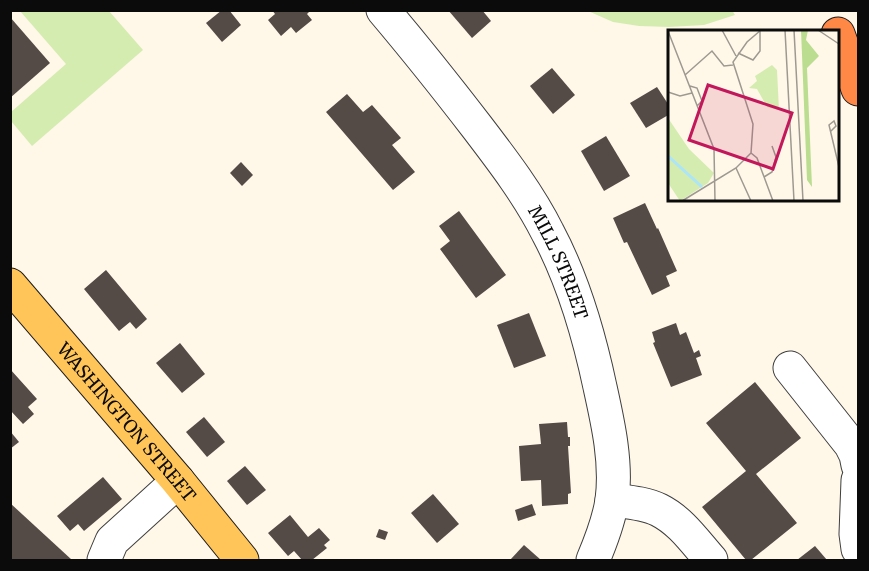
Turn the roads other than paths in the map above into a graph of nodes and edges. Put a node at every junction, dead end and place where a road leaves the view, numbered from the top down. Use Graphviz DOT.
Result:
graph roads {
  1 [pos="383,10"];
  2 [pos="829,10"];
  3 [pos="836,30"];
  4 [pos="839,38"];
  5 [pos="858,89"];
  6 [pos="10,285"];
  7 [pos="790,368"];
  8 [pos="858,465"];
  9 [pos="858,480"];
  10 [pos="178,481"];
  11 [pos="612,500"];
  12 [pos="858,549"];
  13 [pos="104,561"];
  14 [pos="242,561"];
  15 [pos="593,561"];
  16 [pos="711,561"];
  1 -- 11 [label="street, MILL STREET"];
  2 -- 3 [label="highway"];
  4 -- 5 [label="highway"];
  6 -- 10 [label="main road, WASHINGTON STREET"];
  7 -- 8 [label="street"];
  9 -- 12 [label="street"];
  10 -- 13 [label="street"];
  10 -- 14 [label="main road, WASHINGTON STREET"];
  11 -- 15 [label="street, MILL STREET"];
  11 -- 16 [label="street"];
}
